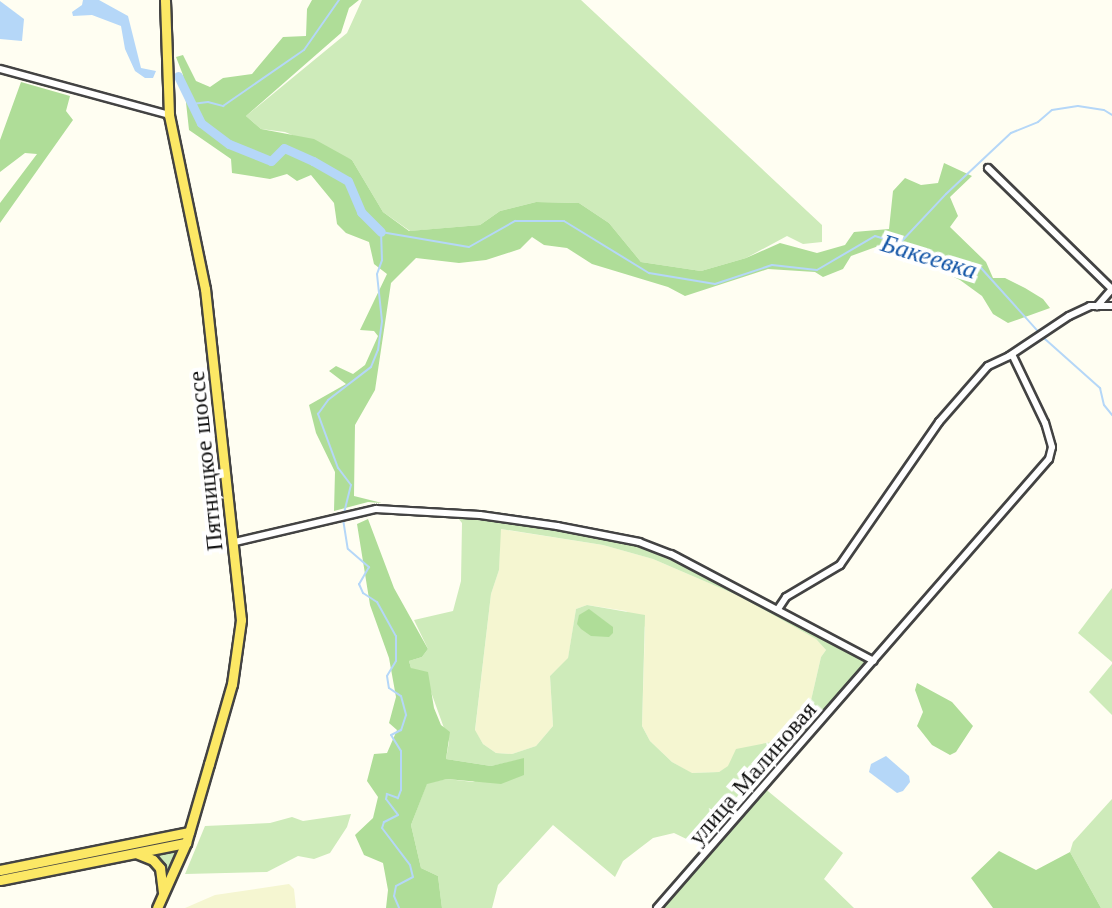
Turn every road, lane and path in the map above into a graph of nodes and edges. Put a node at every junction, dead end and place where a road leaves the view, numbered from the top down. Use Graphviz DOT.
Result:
graph roads {
  1 [pos="165,0"];
  2 [pos="0,69"];
  3 [pos="169,115"];
  4 [pos="988,168"];
  5 [pos="1097,306"];
  6 [pos="1112,306"];
  7 [pos="1012,354"];
  8 [pos="235,542"];
  9 [pos="778,609"];
  10 [pos="874,661"];
  11 [pos="189,832"];
  12 [pos="186,843"];
  13 [pos="133,853"];
  14 [pos="0,870"];
  15 [pos="0,880"];
  16 [pos="159,904"];
  17 [pos="657,908"];
  1 -- 3 [label="main road, Пятницкое шоссе"];
  2 -- 3 [label="street"];
  3 -- 8 [label="main road, Пятницкое шоссе"];
  4 -- 5 [label="street"];
  5 -- 6 [label="street"];
  5 -- 7 [label="street"];
  7 -- 9 [label="street"];
  7 -- 10 [label="street, улица Малиновая"];
  8 -- 9 [label="street"];
  8 -- 11 [label="main road, Пятницкое шоссе"];
  9 -- 10 [label="street"];
  10 -- 17 [label="street, улица Малиновая"];
  11 -- 12 [label="main road, Пятницкое шоссе"];
  11 -- 14 [label="main road"];
  12 -- 13 [label="main road"];
  12 -- 16 [label="main road, Пятницкое шоссе"];
  13 -- 15 [label="main road"];
  13 -- 16 [label="main road"];
}
